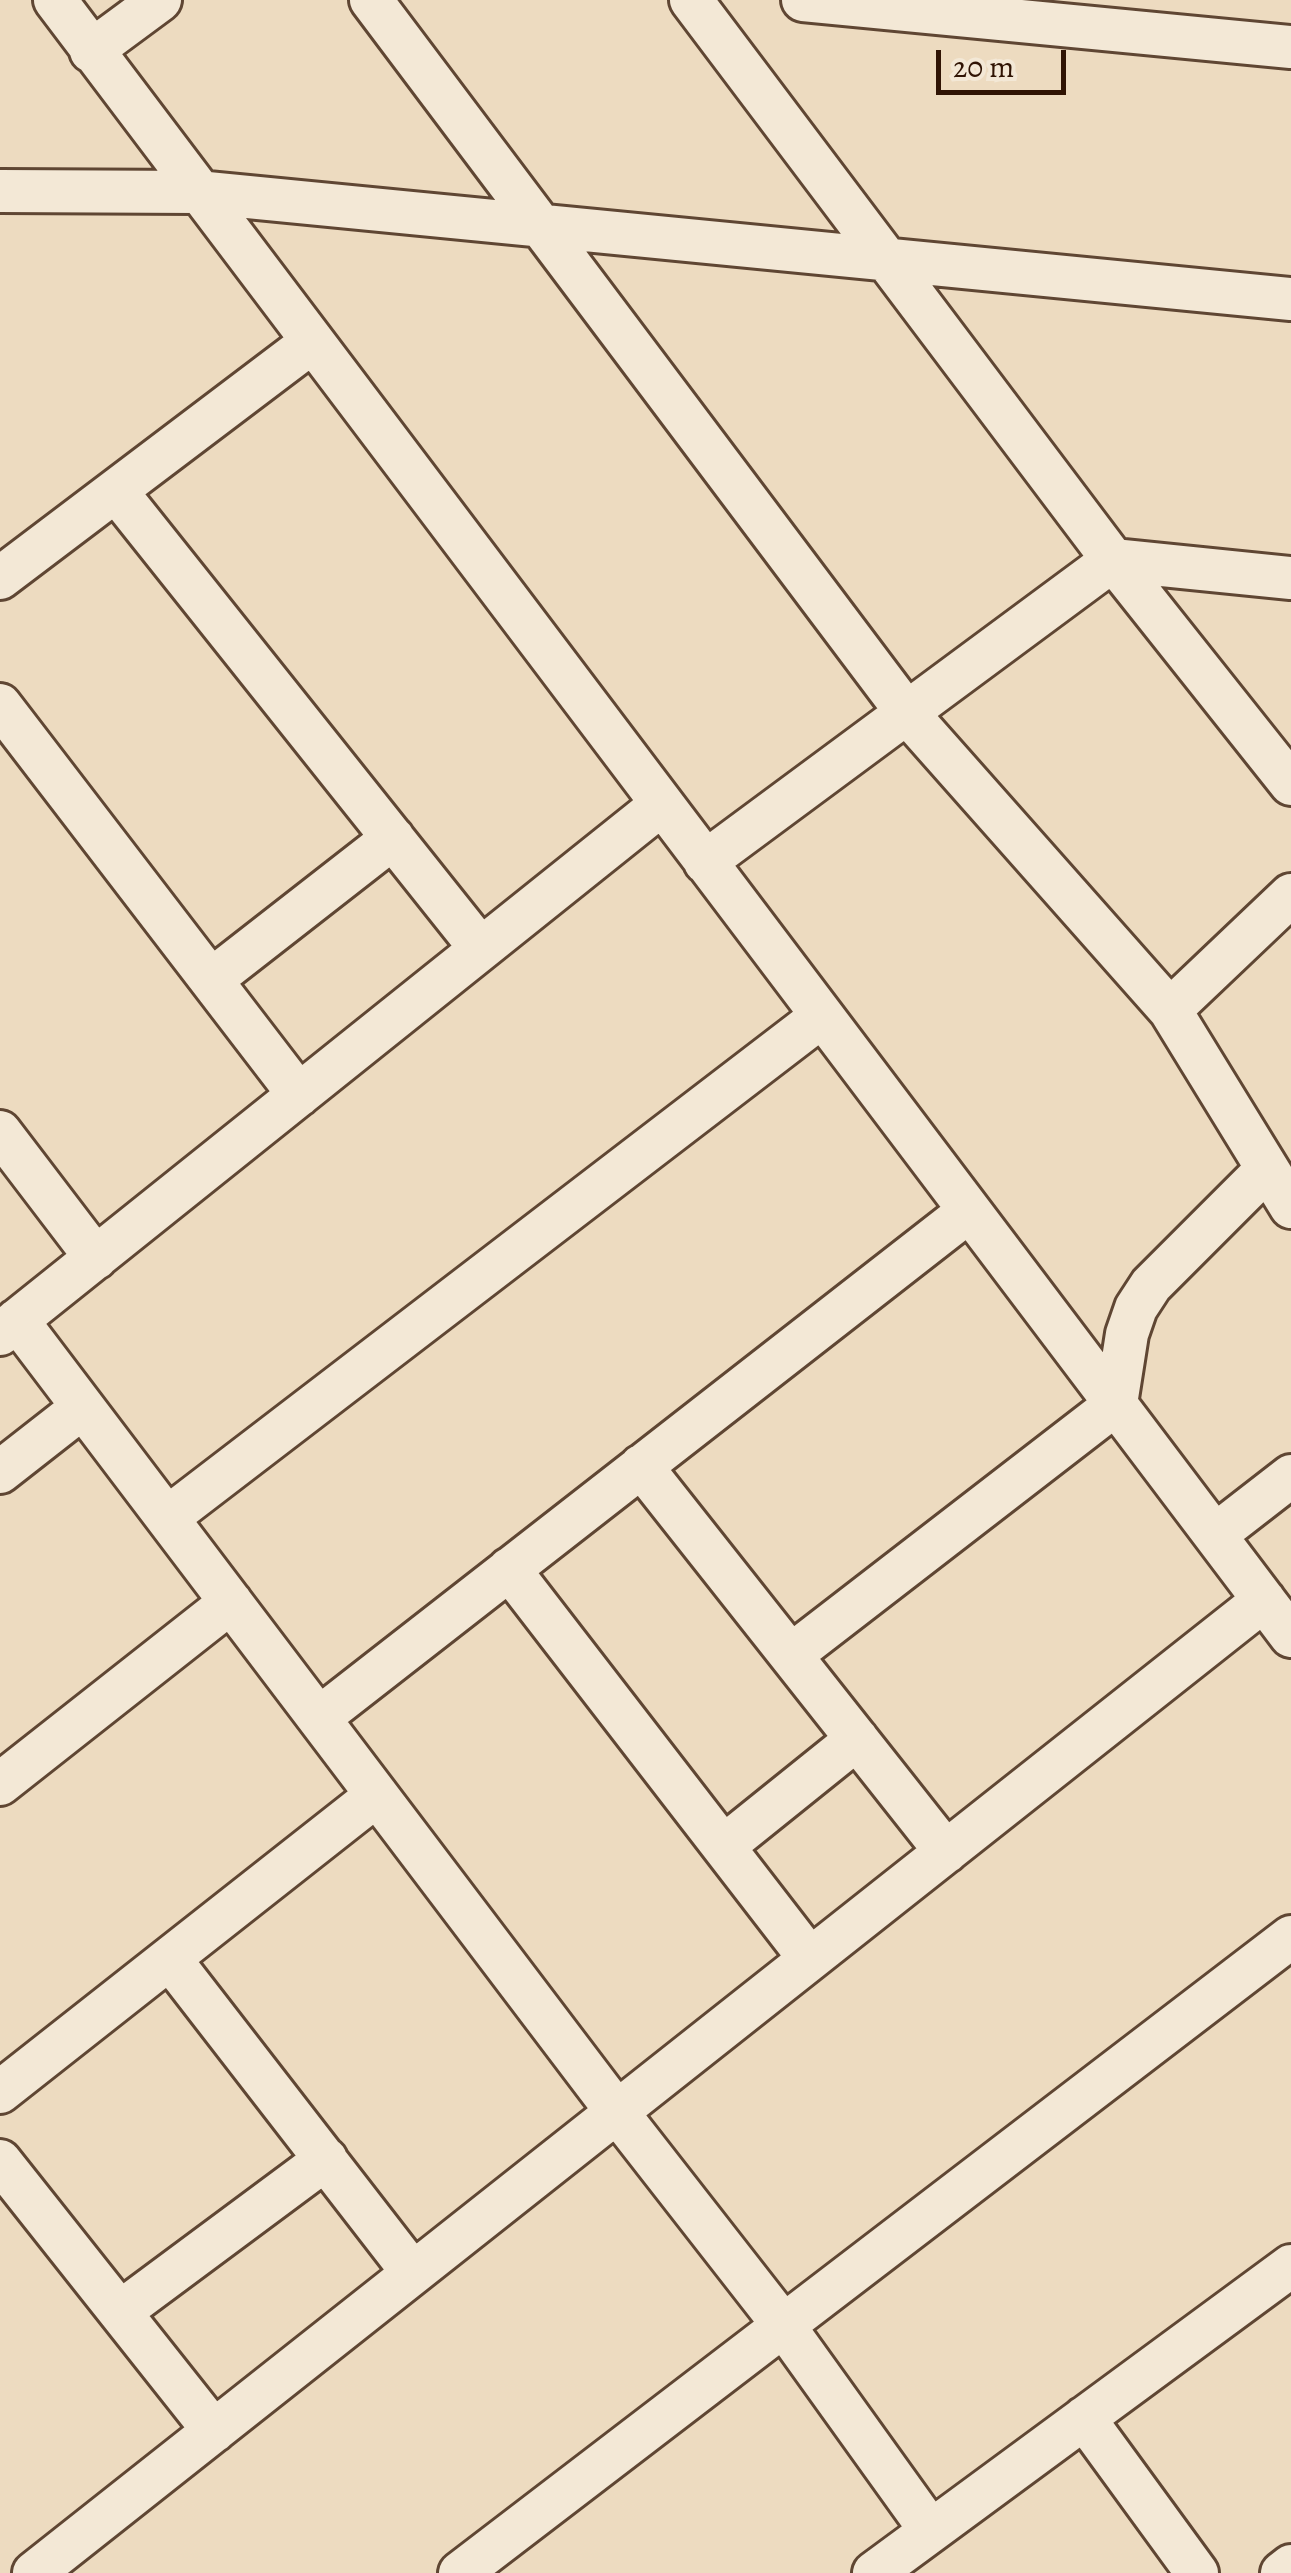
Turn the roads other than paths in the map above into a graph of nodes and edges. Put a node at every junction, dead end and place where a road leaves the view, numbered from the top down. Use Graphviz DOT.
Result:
graph roads {
  1 [pos="55,0"];
  2 [pos="160,0"];
  3 [pos="371,0"];
  4 [pos="691,0"];
  5 [pos="803,0"];
  6 [pos="1291,46"];
  7 [pos="91,51"];
  8 [pos="0,191"];
  9 [pos="197,192"];
  10 [pos="541,225"];
  11 [pos="886,259"];
  12 [pos="1291,298"];
  13 [pos="312,342"];
  14 [pos="116,491"];
  15 [pos="1113,560"];
  16 [pos="0,578"];
  17 [pos="1291,578"];
  18 [pos="0,706"];
  19 [pos="907,712"];
  20 [pos="1291,784"];
  21 [pos="662,804"];
  22 [pos="393,838"];
  23 [pos="705,862"];
  24 [pos="1291,894"];
  25 [pos="482,949"];
  26 [pos="211,980"];
  27 [pos="1170,1010"];
  28 [pos="822,1016"];
  29 [pos="298,1095"];
  30 [pos="0,1132"];
  31 [pos="1266,1170"];
  32 [pos="1291,1207"];
  33 [pos="969,1211"];
  34 [pos="96,1258"];
  35 [pos="8,1327"];
  36 [pos="1116,1404"];
  37 [pos="84,1407"];
  38 [pos="642,1466"];
  39 [pos="0,1472"];
  40 [pos="1291,1476"];
  41 [pos="167,1518"];
  42 [pos="1215,1535"];
  43 [pos="510,1570"];
  44 [pos="1264,1600"];
  45 [pos="231,1602"];
  46 [pos="1291,1636"];
  47 [pos="791,1655"];
  48 [pos="319,1718"];
  49 [pos="857,1739"];
  50 [pos="0,1784"];
  51 [pos="378,1795"];
  52 [pos="724,1846"];
  53 [pos="946,1852"];
  54 [pos="1291,1937"];
  55 [pos="170,1959"];
  56 [pos="810,1959"];
  57 [pos="0,2092"];
  58 [pos="617,2112"];
  59 [pos="326,2159"];
  60 [pos="0,2161"];
  61 [pos="1291,2266"];
  62 [pos="413,2274"];
  63 [pos="120,2312"];
  64 [pos="784,2326"];
  65 [pos="1084,2418"];
  66 [pos="214,2431"];
  67 [pos="931,2531"];
  68 [pos="0,2556"];
  69 [pos="1291,2566"];
  70 [pos="13,2573"];
  71 [pos="34,2573"];
  72 [pos="460,2573"];
  73 [pos="874,2573"];
  74 [pos="1197,2573"];
  75 [pos="1282,2573"];
  1 -- 7 [label="street"];
  2 -- 7 [label="street"];
  3 -- 10 [label="street"];
  4 -- 11 [label="street"];
  5 -- 6 [label="street"];
  7 -- 9 [label="street"];
  8 -- 9 [label="street"];
  9 -- 10 [label="street"];
  9 -- 13 [label="street"];
  10 -- 11 [label="street"];
  10 -- 19 [label="street"];
  11 -- 12 [label="street"];
  11 -- 15 [label="street"];
  13 -- 14 [label="street"];
  13 -- 21 [label="street"];
  14 -- 16 [label="street"];
  14 -- 22 [label="street"];
  15 -- 17 [label="street"];
  15 -- 19 [label="street"];
  15 -- 20 [label="street"];
  18 -- 26 [label="street"];
  19 -- 23 [label="street"];
  19 -- 27 [label="street"];
  21 -- 23 [label="street"];
  21 -- 25 [label="street"];
  22 -- 25 [label="street"];
  22 -- 26 [label="street"];
  23 -- 28 [label="street"];
  24 -- 27 [label="street"];
  25 -- 29 [label="street"];
  26 -- 29 [label="street"];
  27 -- 31 [label="street"];
  28 -- 33 [label="street"];
  28 -- 41 [label="street"];
  29 -- 34 [label="street"];
  30 -- 34 [label="street"];
  31 -- 32 [label="street"];
  31 -- 36 [label="street"];
  33 -- 36 [label="street"];
  33 -- 38 [label="street"];
  34 -- 35 [label="street"];
  35 -- 37 [label="street"];
  36 -- 42 [label="street"];
  36 -- 47 [label="street"];
  37 -- 39 [label="street"];
  37 -- 41 [label="street"];
  38 -- 43 [label="street"];
  38 -- 47 [label="street"];
  40 -- 42 [label="street"];
  41 -- 45 [label="street"];
  42 -- 44 [label="street"];
  43 -- 48 [label="street"];
  43 -- 52 [label="street"];
  44 -- 46 [label="street"];
  44 -- 53 [label="street"];
  45 -- 48 [label="street"];
  45 -- 50 [label="street"];
  47 -- 49 [label="street"];
  48 -- 51 [label="street"];
  49 -- 52 [label="street"];
  49 -- 53 [label="street"];
  51 -- 55 [label="street"];
  51 -- 58 [label="street"];
  52 -- 56 [label="street"];
  53 -- 56 [label="street"];
  54 -- 64 [label="street"];
  55 -- 57 [label="street"];
  55 -- 59 [label="street"];
  56 -- 58 [label="street"];
  58 -- 62 [label="street"];
  58 -- 64 [label="street"];
  59 -- 62 [label="street"];
  59 -- 63 [label="street"];
  60 -- 63 [label="street"];
  61 -- 65 [label="street"];
  62 -- 66 [label="street"];
  63 -- 66 [label="street"];
  64 -- 67 [label="street"];
  64 -- 72 [label="street"];
  65 -- 67 [label="street"];
  65 -- 74 [label="street"];
  66 -- 71 [label="street"];
  67 -- 73 [label="street"];
  68 -- 70 [label="street"];
  69 -- 75 [label="street"];
}
